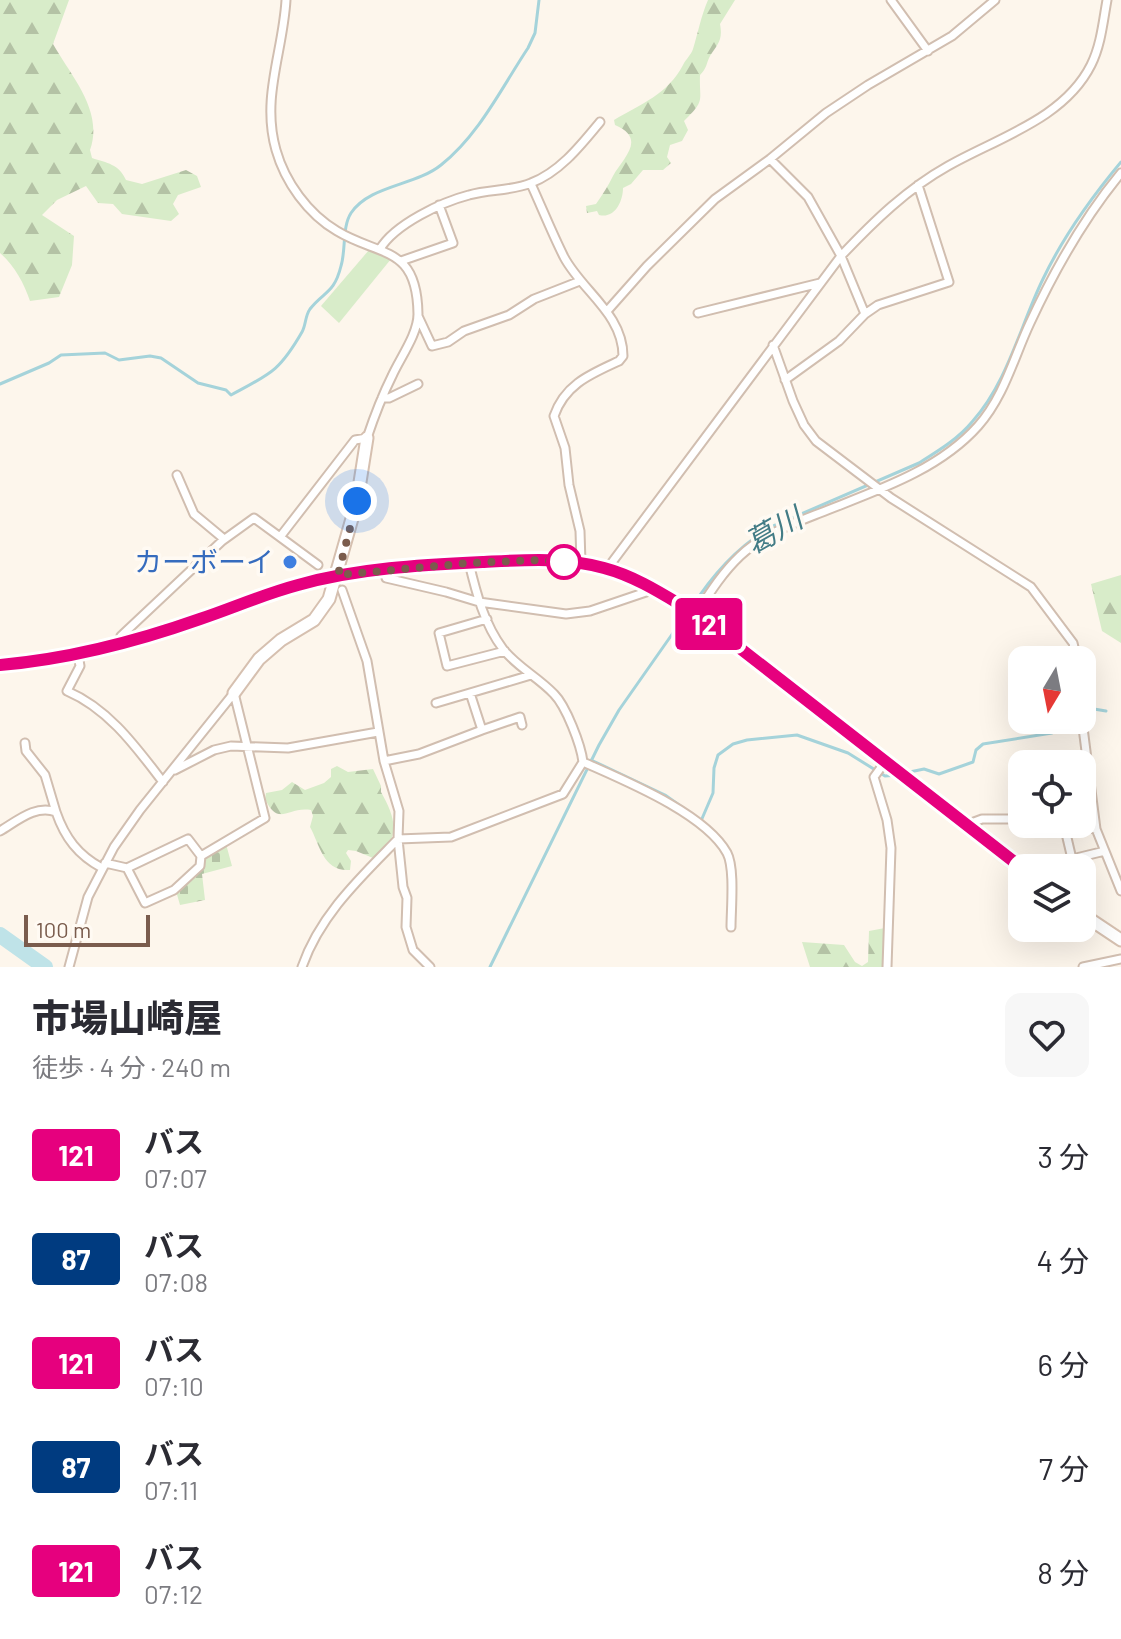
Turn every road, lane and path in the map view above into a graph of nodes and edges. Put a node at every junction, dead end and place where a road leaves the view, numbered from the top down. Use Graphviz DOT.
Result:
graph roads {
  1 [pos="286,0"];
  2 [pos="891,0"];
  3 [pos="995,0"];
  4 [pos="1107,0"];
  5 [pos="928,51"];
  6 [pos="600,122"];
  7 [pos="770,159"];
  8 [pos="1121,173"];
  9 [pos="531,184"];
  10 [pos="918,185"];
  11 [pos="439,205"];
  12 [pos="380,249"];
  13 [pos="841,256"];
  14 [pos="401,261"];
  15 [pos="580,281"];
  16 [pos="820,283"];
  17 [pos="608,310"];
  18 [pos="698,313"];
  19 [pos="865,314"];
  20 [pos="418,316"];
  21 [pos="773,345"];
  22 [pos="785,380"];
  23 [pos="418,384"];
  24 [pos="382,398"];
  25 [pos="367,438"];
  26 [pos="177,475"];
  27 [pos="880,489"];
  28 [pos="280,537"];
  29 [pos="224,539"];
  30 [pos="469,563"];
  31 [pos="581,563"];
  32 [pos="318,565"];
  33 [pos="384,569"];
  34 [pos="607,569"];
  35 [pos="338,575"];
  36 [pos="655,589"];
  37 [pos="342,590"];
  38 [pos="479,602"];
  39 [pos="692,612"];
  40 [pos="487,619"];
  41 [pos="125,644"];
  42 [pos="1074,646"];
  43 [pos="505,651"];
  44 [pos="78,655"];
  45 [pos="0,665"];
  46 [pos="531,675"];
  47 [pos="234,693"];
  48 [pos="470,693"];
  49 [pos="436,703"];
  50 [pos="522,725"];
  51 [pos="482,730"];
  52 [pos="378,732"];
  53 [pos="25,743"];
  54 [pos="249,746"];
  55 [pos="384,761"];
  56 [pos="583,762"];
  57 [pos="885,762"];
  58 [pos="171,772"];
  59 [pos="163,782"];
  60 [pos="56,812"];
  61 [pos="1008,819"];
  62 [pos="966,825"];
  63 [pos="1096,829"];
  64 [pos="0,831"];
  65 [pos="1064,838"];
  66 [pos="398,839"];
  67 [pos="1105,851"];
  68 [pos="201,856"];
  69 [pos="1008,857"];
  70 [pos="104,865"];
  71 [pos="127,868"];
  72 [pos="1121,891"];
  73 [pos="1096,923"];
  74 [pos="731,927"];
  75 [pos="1121,940"];
  76 [pos="1121,959"];
  77 [pos="69,967"];
  78 [pos="302,967"];
  79 [pos="430,967"];
  80 [pos="887,967"];
  81 [pos="1083,967"];
  1 -- 12 [label="street"];
  2 -- 5 [label="street"];
  3 -- 5 [label="street"];
  4 -- 10 [label="street"];
  5 -- 7 [label="street"];
  6 -- 9 [label="street"];
  7 -- 13 [label="street"];
  7 -- 17 [label="street"];
  8 -- 27 [label="street"];
  9 -- 11 [label="street"];
  9 -- 15 [label="street"];
  10 -- 13 [label="street"];
  10 -- 19 [label="street"];
  11 -- 12 [label="street"];
  11 -- 14 [label="street"];
  12 -- 14 [label="street"];
  13 -- 16 [label="street"];
  13 -- 19 [label="street"];
  14 -- 20 [label="street"];
  15 -- 17 [label="street"];
  15 -- 20 [label="street"];
  16 -- 18 [label="street"];
  16 -- 21 [label="street"];
  17 -- 31 [label="street"];
  19 -- 22 [label="street"];
  20 -- 24 [label="street"];
  21 -- 22 [label="street"];
  21 -- 34 [label="street"];
  22 -- 27 [label="street"];
  23 -- 24 [label="street"];
  24 -- 25 [label="street"];
  25 -- 28 [label="street"];
  25 -- 35 [label="main road"];
  26 -- 29 [label="street"];
  27 -- 39 [label="street"];
  27 -- 42 [label="street"];
  28 -- 29 [label="street"];
  28 -- 32 [label="street"];
  29 -- 41 [label="street"];
  30 -- 31 [label="main road"];
  30 -- 33 [label="main road"];
  30 -- 38 [label="street"];
  31 -- 34 [label="main road"];
  33 -- 35 [label="main road"];
  33 -- 38 [label="street"];
  34 -- 36 [label="main road"];
  35 -- 41 [label="main road"];
  35 -- 47 [label="main road"];
  36 -- 38 [label="street"];
  36 -- 39 [label="main road"];
  37 -- 52 [label="street"];
  38 -- 40 [label="street"];
  39 -- 57 [label="main road"];
  40 -- 43 [label="street"];
  40 -- 43 [label="street"];
  41 -- 44 [label="main road"];
  43 -- 46 [label="street"];
  44 -- 45 [label="main road"];
  44 -- 59 [label="street"];
  46 -- 48 [label="street"];
  46 -- 56 [label="street"];
  47 -- 54 [label="street"];
  47 -- 58 [label="street"];
  48 -- 49 [label="street"];
  48 -- 51 [label="street"];
  50 -- 51 [label="street"];
  51 -- 55 [label="street"];
  52 -- 54 [label="street"];
  52 -- 55 [label="street"];
  53 -- 60 [label="street"];
  54 -- 58 [label="street"];
  54 -- 68 [label="street"];
  55 -- 66 [label="street"];
  56 -- 66 [label="street"];
  56 -- 74 [label="street"];
  57 -- 62 [label="main road"];
  57 -- 80 [label="street"];
  58 -- 59 [label="street"];
  59 -- 70 [label="street"];
  60 -- 64 [label="street"];
  60 -- 70 [label="street"];
  61 -- 62 [label="street"];
  62 -- 69 [label="main road"];
  63 -- 67 [label="street"];
  65 -- 67 [label="street"];
  66 -- 78 [label="street"];
  66 -- 79 [label="street"];
  67 -- 72 [label="street"];
  68 -- 71 [label="street"];
  68 -- 71 [label="street"];
  70 -- 71 [label="street"];
  70 -- 77 [label="street"];
  73 -- 75 [label="main road"];
  76 -- 81 [label="street"];
}
